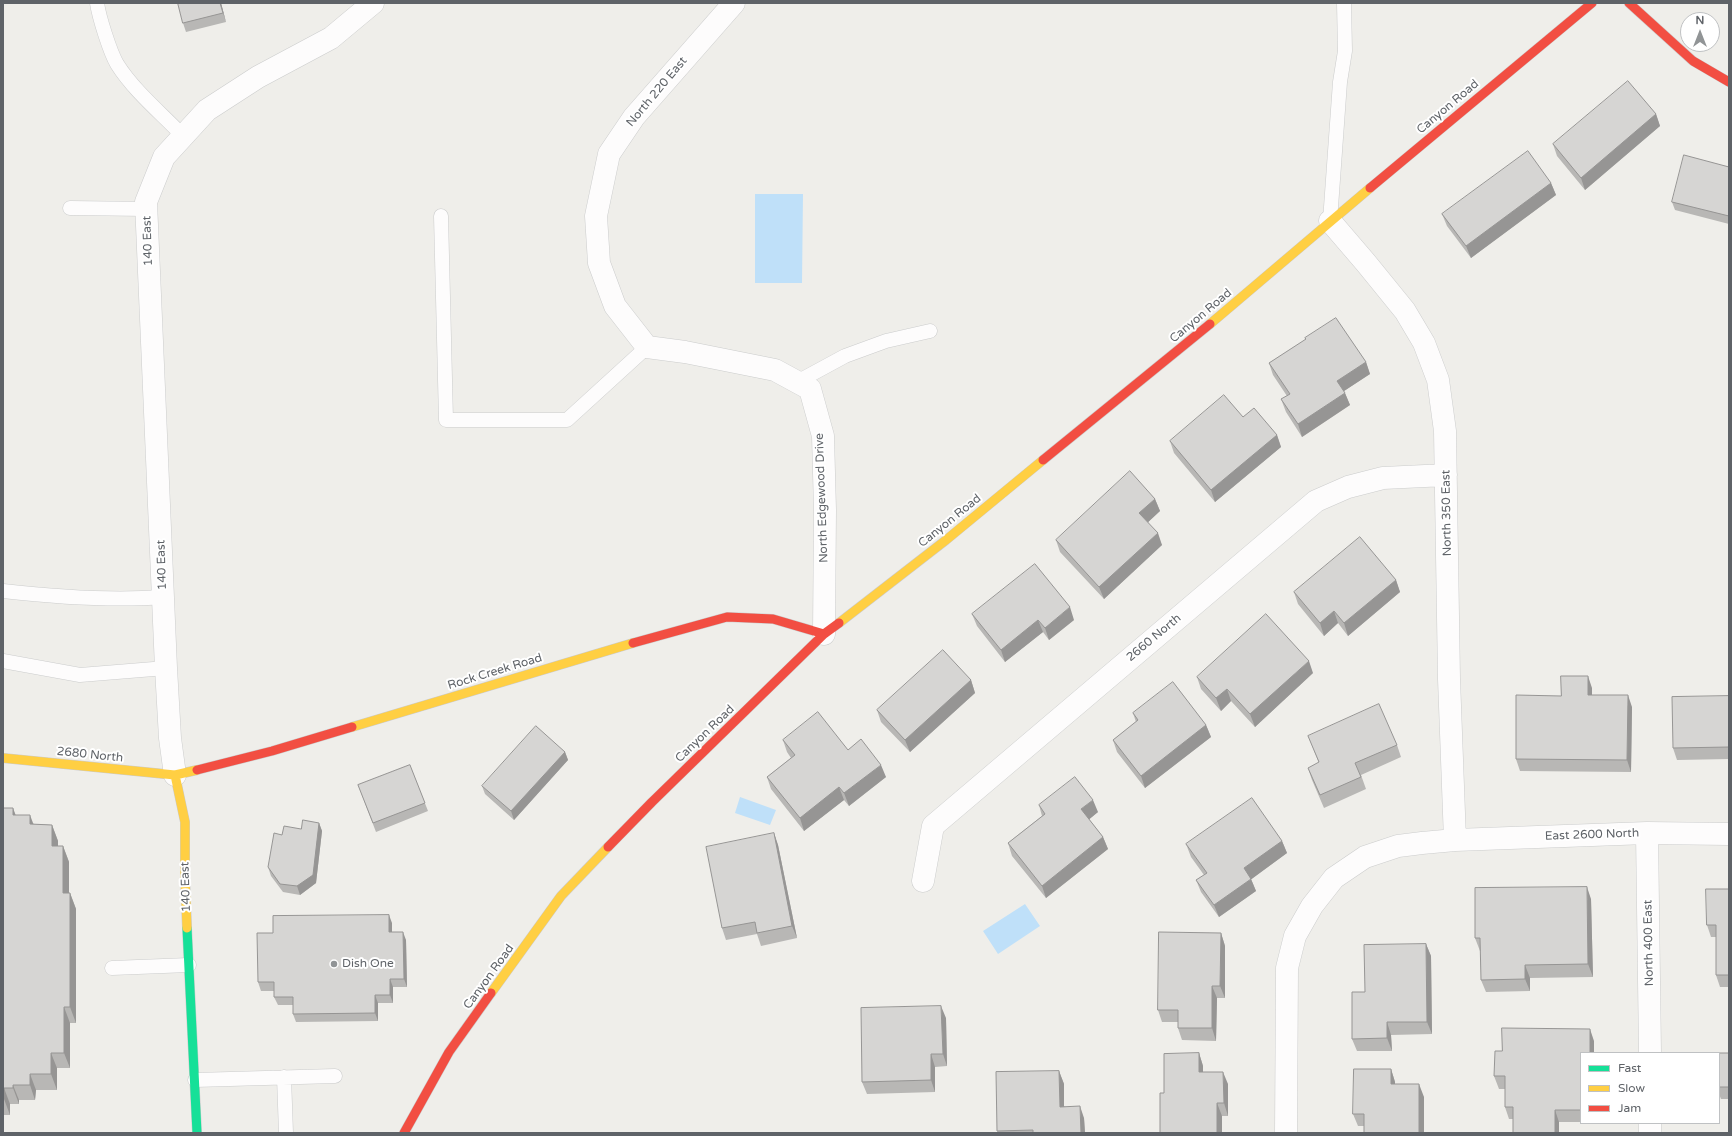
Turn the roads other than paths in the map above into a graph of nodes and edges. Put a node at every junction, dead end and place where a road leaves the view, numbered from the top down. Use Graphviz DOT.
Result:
graph roads {
  1 [pos="97,3"];
  2 [pos="373,3"];
  3 [pos="734,3"];
  4 [pos="1344,3"];
  5 [pos="1592,3"];
  6 [pos="1629,3"];
  7 [pos="1729,82"];
  8 [pos="183,136"];
  9 [pos="70,208"];
  10 [pos="146,209"];
  11 [pos="441,216"];
  12 [pos="1330,221"];
  13 [pos="930,332"];
  14 [pos="647,347"];
  15 [pos="797,382"];
  16 [pos="1446,475"];
  17 [pos="3,591"];
  18 [pos="163,597"];
  19 [pos="824,634"];
  20 [pos="3,661"];
  21 [pos="166,668"];
  22 [pos="3,758"];
  23 [pos="175,775"];
  24 [pos="1647,834"];
  25 [pos="1729,834"];
  26 [pos="1455,840"];
  27 [pos="923,881"];
  28 [pos="189,965"];
  29 [pos="112,968"];
  30 [pos="1650,1052"];
  31 [pos="335,1076"];
  32 [pos="284,1077"];
  33 [pos="195,1080"];
  34 [pos="197,1133"];
  35 [pos="286,1133"];
  36 [pos="404,1133"];
  37 [pos="1286,1133"];
  1 -- 8 [label="lane"];
  2 -- 8 [label="street, 140 East"];
  3 -- 14 [label="street, North 220 East"];
  4 -- 12 [label="lane"];
  5 -- 12 [label="main road, Canyon Road"];
  6 -- 7 [label="main road"];
  8 -- 10 [label="street, 140 East"];
  9 -- 10 [label="lane"];
  10 -- 18 [label="street, 140 East"];
  11 -- 14 [label="lane"];
  12 -- 16 [label="street, North 350 East"];
  12 -- 19 [label="main road, Canyon Road"];
  13 -- 15 [label="lane"];
  14 -- 15 [label="street, North Edgewood Drive"];
  15 -- 19 [label="street, North Edgewood Drive"];
  16 -- 26 [label="street, North 350 East"];
  16 -- 27 [label="street, 2660 North"];
  17 -- 18 [label="lane"];
  18 -- 21 [label="street, 140 East"];
  19 -- 23 [label="main road, Rock Creek Road"];
  19 -- 36 [label="main road, Canyon Road"];
  20 -- 21 [label="lane"];
  21 -- 23 [label="street, 140 East"];
  22 -- 23 [label="main road, 2680 North"];
  23 -- 28 [label="main road, 140 East"];
  24 -- 25 [label="street, East 2600 North"];
  24 -- 26 [label="street, East 2600 North"];
  24 -- 30 [label="street, North 400 East"];
  26 -- 37 [label="street, East 2600 North"];
  28 -- 29 [label="lane"];
  28 -- 33 [label="main road, 140 East"];
  31 -- 32 [label="lane"];
  32 -- 33 [label="lane"];
  32 -- 35 [label="lane"];
  33 -- 34 [label="main road, 140 East"];
}
